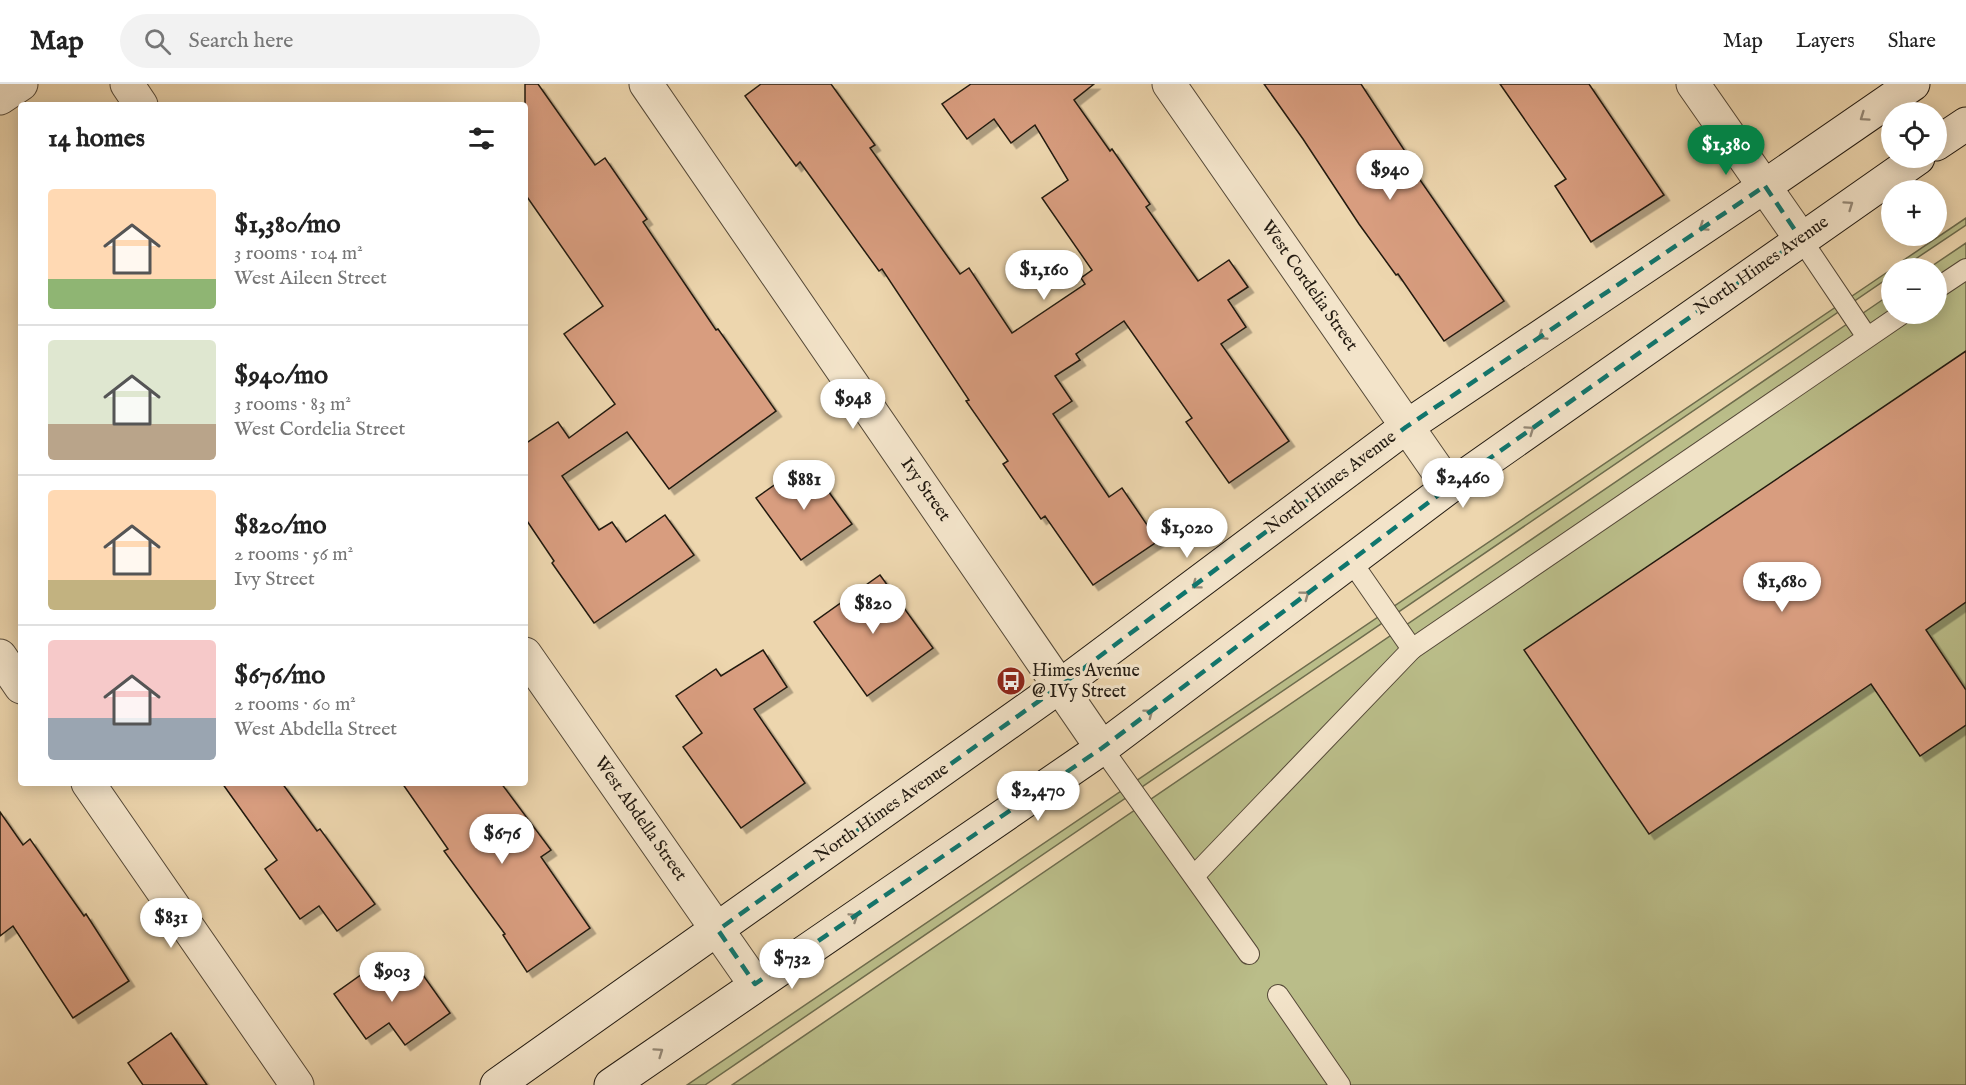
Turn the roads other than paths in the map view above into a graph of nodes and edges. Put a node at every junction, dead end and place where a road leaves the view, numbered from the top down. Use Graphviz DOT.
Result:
graph roads {
  1 [pos="21,84"];
  2 [pos="126,84"];
  3 [pos="646,84"];
  4 [pos="1169,84"];
  5 [pos="1694,84"];
  6 [pos="1912,84"];
  7 [pos="0,98"];
  8 [pos="139,102"];
  9 [pos="1966,124"];
  10 [pos="1947,137"];
  11 [pos="1904,168"];
  12 [pos="1764,186"];
  13 [pos="1801,239"];
  14 [pos="1966,269"];
  15 [pos="1947,282"];
  16 [pos="1887,324"];
  17 [pos="1867,337"];
  18 [pos="1406,427"];
  19 [pos="1449,487"];
  20 [pos="1351,561"];
  21 [pos="1412,649"];
  22 [pos="0,656"];
  23 [pos="528,658"];
  24 [pos="18,683"];
  25 [pos="1060,686"];
  26 [pos="1102,748"];
  27 [pos="90,786"];
  28 [pos="1194,876"];
  29 [pos="718,930"];
  30 [pos="1249,954"];
  31 [pos="755,984"];
  32 [pos="1278,995"];
  33 [pos="508,1082"];
  34 [pos="297,1085"];
  35 [pos="611,1085"];
  36 [pos="1340,1085"];
  1 -- 7 [label="street"];
  2 -- 8 [label="street"];
  3 -- 25 [label="street, Ivy Street"];
  4 -- 18 [label="street, West Cordelia Street"];
  5 -- 12 [label="street"];
  6 -- 12 [label="street, North Himes Avenue, one-way"];
  9 -- 10 [label="street"];
  13 -- 11 [label="street, North Himes Avenue, one-way"];
  12 -- 13 [label="street"];
  12 -- 18 [label="street, North Himes Avenue, one-way"];
  13 -- 17 [label="lane"];
  19 -- 13 [label="street, North Himes Avenue, one-way"];
  14 -- 15 [label="lane"];
  16 -- 17 [label="lane"];
  17 -- 21 [label="lane"];
  18 -- 19 [label="street, West Cordelia Street"];
  18 -- 25 [label="street, North Himes Avenue, one-way"];
  19 -- 20 [label="street, North Himes Avenue"];
  20 -- 21 [label="lane"];
  26 -- 20 [label="street, North Himes Avenue, one-way"];
  21 -- 28 [label="lane"];
  22 -- 24 [label="street"];
  23 -- 29 [label="street, West Abdella Street"];
  25 -- 26 [label="street, Ivy Street"];
  25 -- 29 [label="street, North Himes Avenue"];
  26 -- 28 [label="lane"];
  31 -- 26 [label="street, North Himes Avenue, one-way"];
  27 -- 34 [label="street"];
  28 -- 30 [label="lane"];
  29 -- 31 [label="street, West Abdella Street"];
  29 -- 33 [label="street, North Himes Avenue"];
  35 -- 31 [label="street, North Himes Avenue, one-way"];
  32 -- 36 [label="lane"];
}
